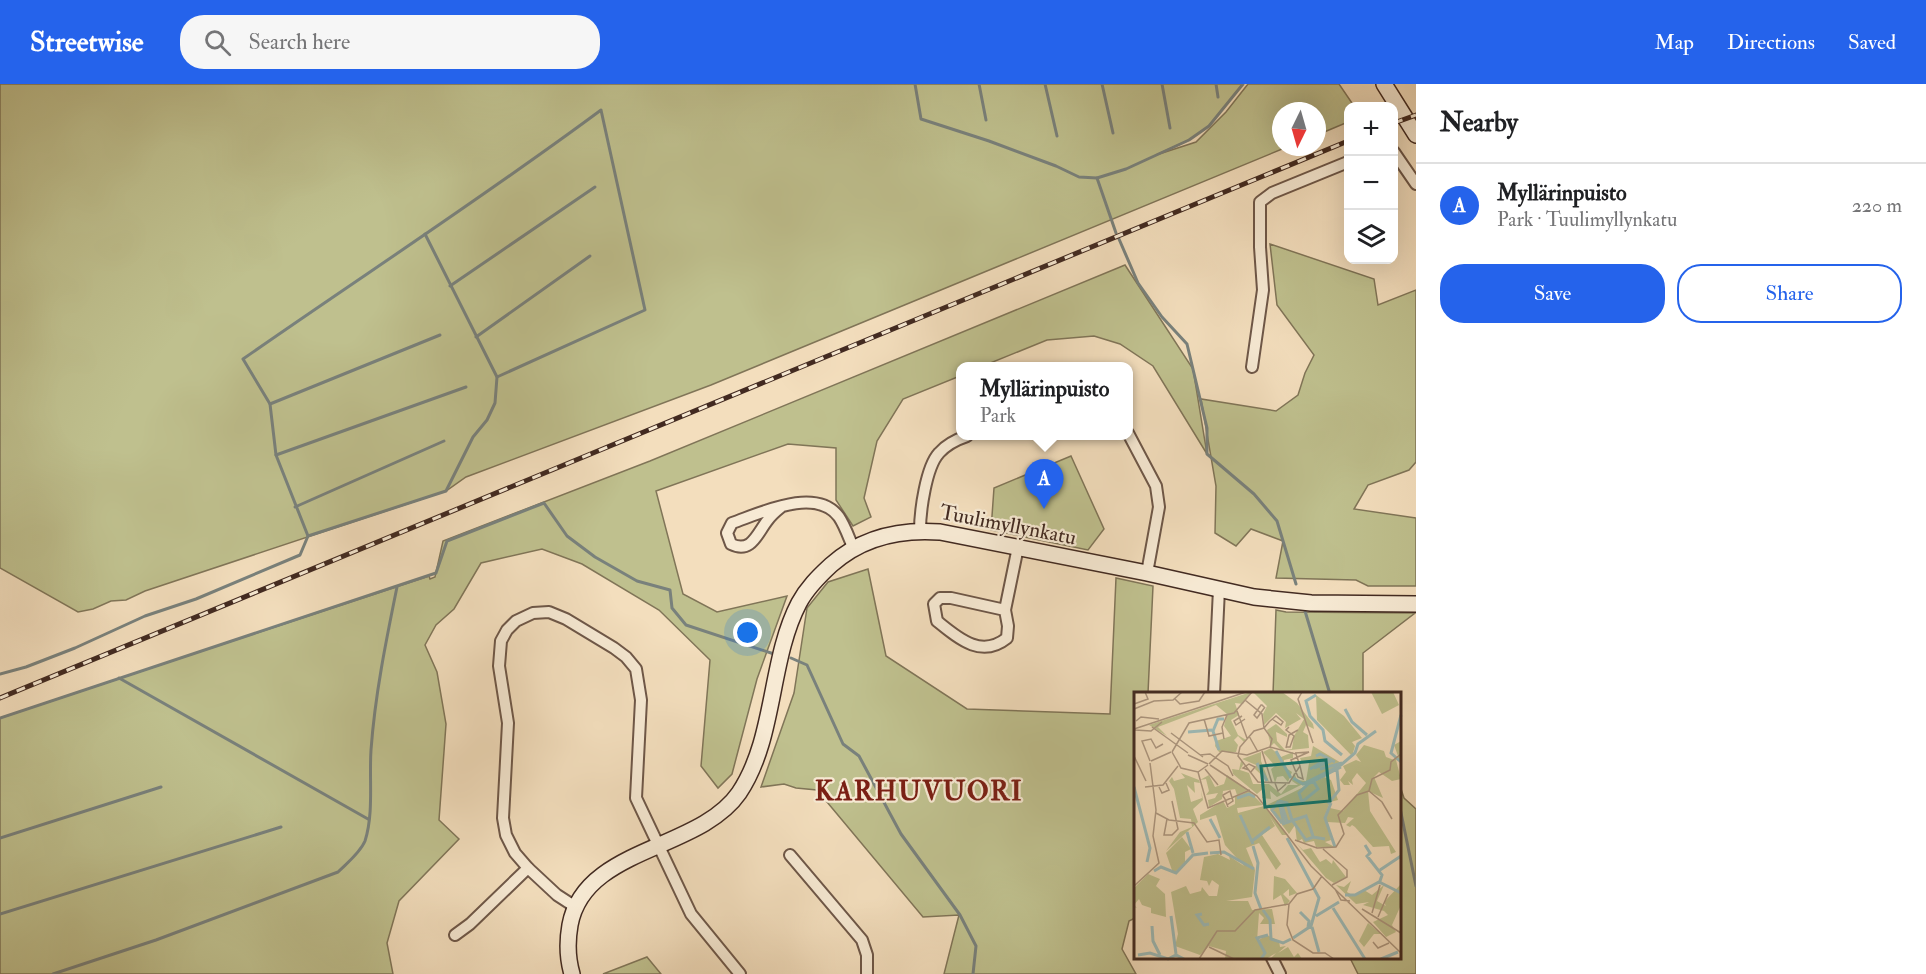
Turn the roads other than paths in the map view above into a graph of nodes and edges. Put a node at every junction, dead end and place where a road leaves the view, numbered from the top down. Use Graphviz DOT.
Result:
graph roads {
  1 [pos="1384,84"];
  2 [pos="1416,135"];
  3 [pos="1397,156"];
  4 [pos="1344,164"];
  5 [pos="1416,184"];
  6 [pos="1252,367"];
  7 [pos="957,440"];
  8 [pos="1132,440"];
  9 [pos="781,507"];
  10 [pos="920,531"];
  11 [pos="853,547"];
  12 [pos="1018,547"];
  13 [pos="1147,573"];
  14 [pos="1219,589"];
  15 [pos="1416,604"];
  16 [pos="1005,610"];
  17 [pos="1214,692"];
  18 [pos="658,846"];
  19 [pos="790,855"];
  20 [pos="528,868"];
  21 [pos="574,906"];
  22 [pos="455,935"];
  23 [pos="1273,959"];
  24 [pos="572,974"];
  25 [pos="740,974"];
  26 [pos="867,974"];
  27 [pos="1280,974"];
  1 -- 2 [label="street"];
  3 -- 5 [label="street"];
  4 -- 6 [label="street"];
  7 -- 10 [label="street"];
  8 -- 13 [label="street"];
  9 -- 9 [label="street"];
  9 -- 11 [label="street"];
  10 -- 11 [label="street, Tuulimyllynkatu"];
  10 -- 12 [label="street, Tuulimyllynkatu"];
  11 -- 18 [label="street, Tuulimyllynkatu"];
  12 -- 13 [label="street, Tuulimyllynkatu"];
  12 -- 16 [label="street"];
  13 -- 14 [label="street, Tuulimyllynkatu"];
  14 -- 15 [label="street, Tuulimyllynkatu"];
  14 -- 17 [label="street"];
  16 -- 16 [label="street"];
  18 -- 20 [label="street"];
  18 -- 21 [label="street, Tuulimyllynkatu"];
  18 -- 25 [label="street"];
  19 -- 26 [label="street"];
  20 -- 21 [label="street"];
  20 -- 22 [label="street"];
  21 -- 24 [label="street, Tuulimyllynkatu"];
  23 -- 27 [label="street"];
}
